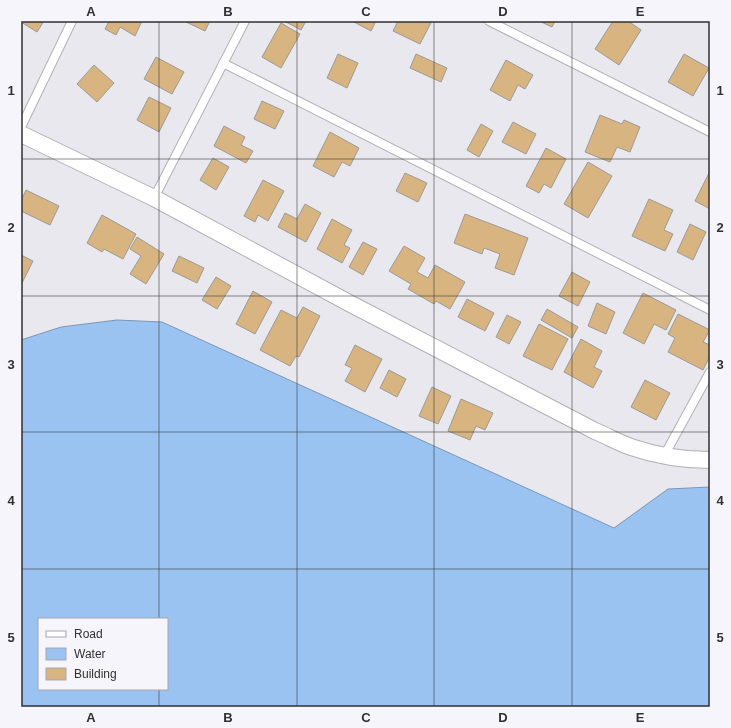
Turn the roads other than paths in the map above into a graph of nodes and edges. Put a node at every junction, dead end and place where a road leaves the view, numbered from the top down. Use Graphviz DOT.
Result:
graph roads {
  1 [pos="72,21"];
  2 [pos="244,21"];
  3 [pos="489,21"];
  4 [pos="223,63"];
  5 [pos="21,127"];
  6 [pos="710,132"];
  7 [pos="21,134"];
  8 [pos="154,198"];
  9 [pos="710,310"];
  10 [pos="710,372"];
  11 [pos="664,456"];
  12 [pos="710,460"];
  1 -- 5 [label="lane"];
  2 -- 4 [label="lane"];
  3 -- 6 [label="lane"];
  4 -- 8 [label="lane"];
  4 -- 9 [label="lane"];
  7 -- 8 [label="street"];
  8 -- 11 [label="street"];
  10 -- 11 [label="lane"];
  11 -- 12 [label="street"];
}
